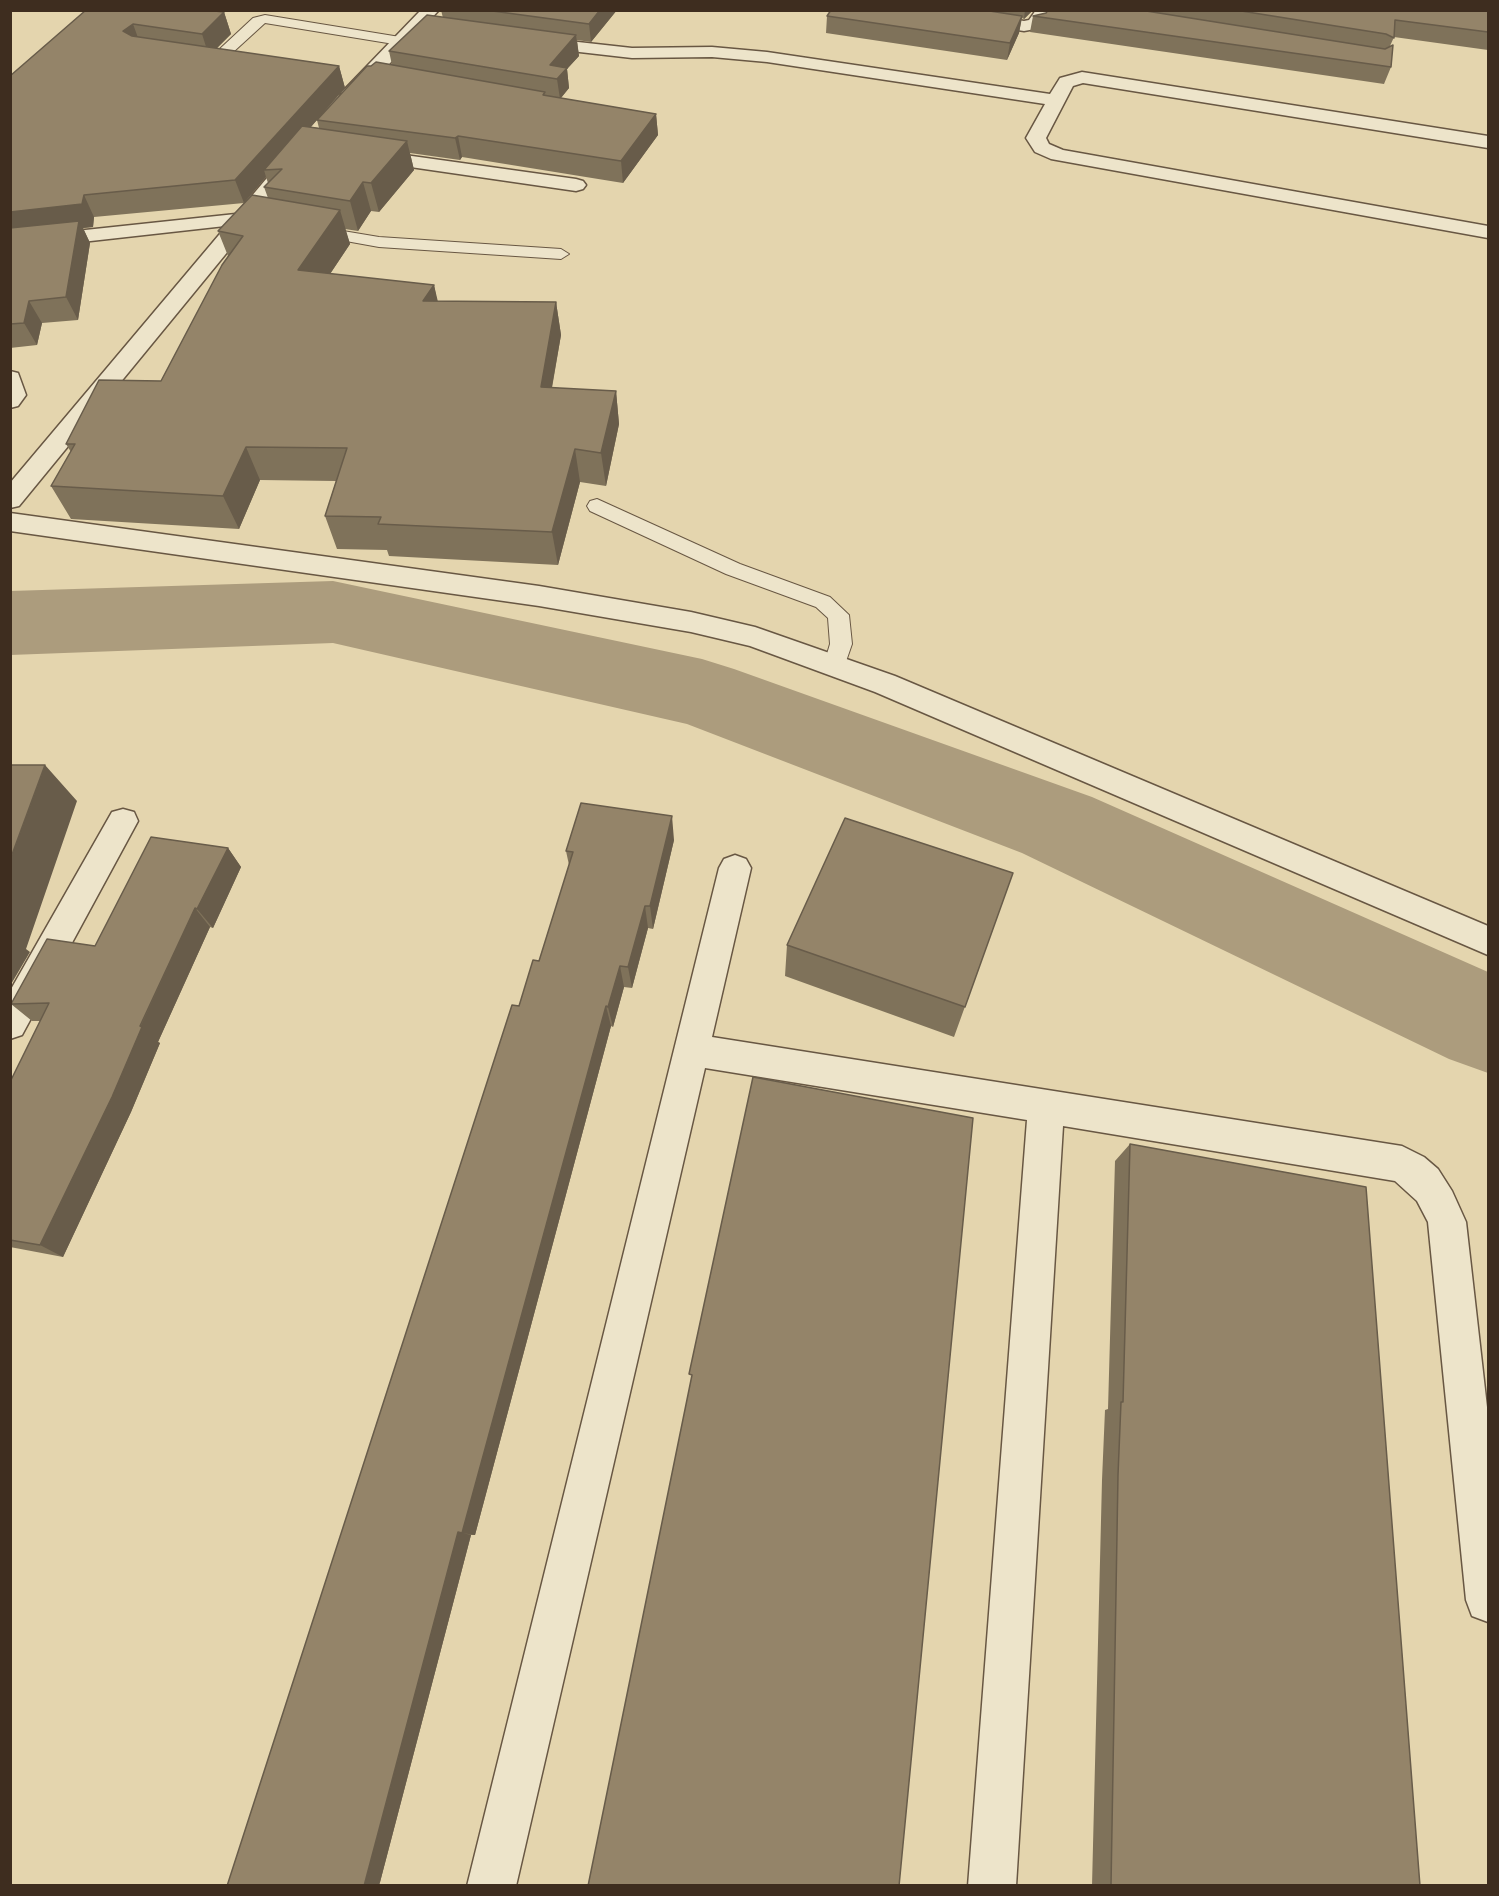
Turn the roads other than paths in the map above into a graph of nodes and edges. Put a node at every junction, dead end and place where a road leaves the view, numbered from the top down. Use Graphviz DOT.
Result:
graph roads {
  1 [pos="308,10"];
  2 [pos="917,10"];
  3 [pos="1045,10"];
  4 [pos="434,20"];
  5 [pos="304,25"];
  6 [pos="407,34"];
  7 [pos="516,40"];
  8 [pos="235,65"];
  9 [pos="392,78"];
  10 [pos="357,80"];
  11 [pos="1055,100"];
  12 [pos="339,108"];
  13 [pos="1488,142"];
  14 [pos="310,145"];
  15 [pos="351,154"];
  16 [pos="576,186"];
  17 [pos="256,221"];
  18 [pos="299,228"];
  19 [pos="1488,232"];
  20 [pos="10,244"];
  21 [pos="561,254"];
  22 [pos="10,378"];
  23 [pos="10,401"];
  24 [pos="10,500"];
  25 [pos="597,506"];
  26 [pos="10,522"];
  27 [pos="835,664"];
  28 [pos="123,821"];
  29 [pos="735,868"];
  30 [pos="1488,941"];
  31 [pos="10,1024"];
  32 [pos="692,1050"];
  33 [pos="1046,1107"];
  34 [pos="1488,1600"];
  35 [pos="490,1886"];
  36 [pos="992,1886"];
  1 -- 5 [label="lane"];
  2 -- 3 [label="street"];
  4 -- 6 [label="street"];
  5 -- 6 [label="lane"];
  5 -- 8 [label="lane"];
  6 -- 10 [label="street"];
  7 -- 11 [label="street"];
  9 -- 10 [label="street"];
  10 -- 12 [label="street"];
  11 -- 13 [label="street"];
  11 -- 19 [label="street"];
  14 -- 17 [label="street"];
  15 -- 16 [label="street"];
  17 -- 20 [label="street"];
  17 -- 24 [label="street"];
  18 -- 21 [label="lane"];
  22 -- 23 [label="street"];
  25 -- 27 [label="lane"];
  26 -- 27 [label="street"];
  27 -- 30 [label="street"];
  28 -- 31 [label="street"];
  29 -- 32 [label="street"];
  32 -- 33 [label="street"];
  32 -- 35 [label="street"];
  33 -- 34 [label="street"];
  33 -- 36 [label="street"];
}
